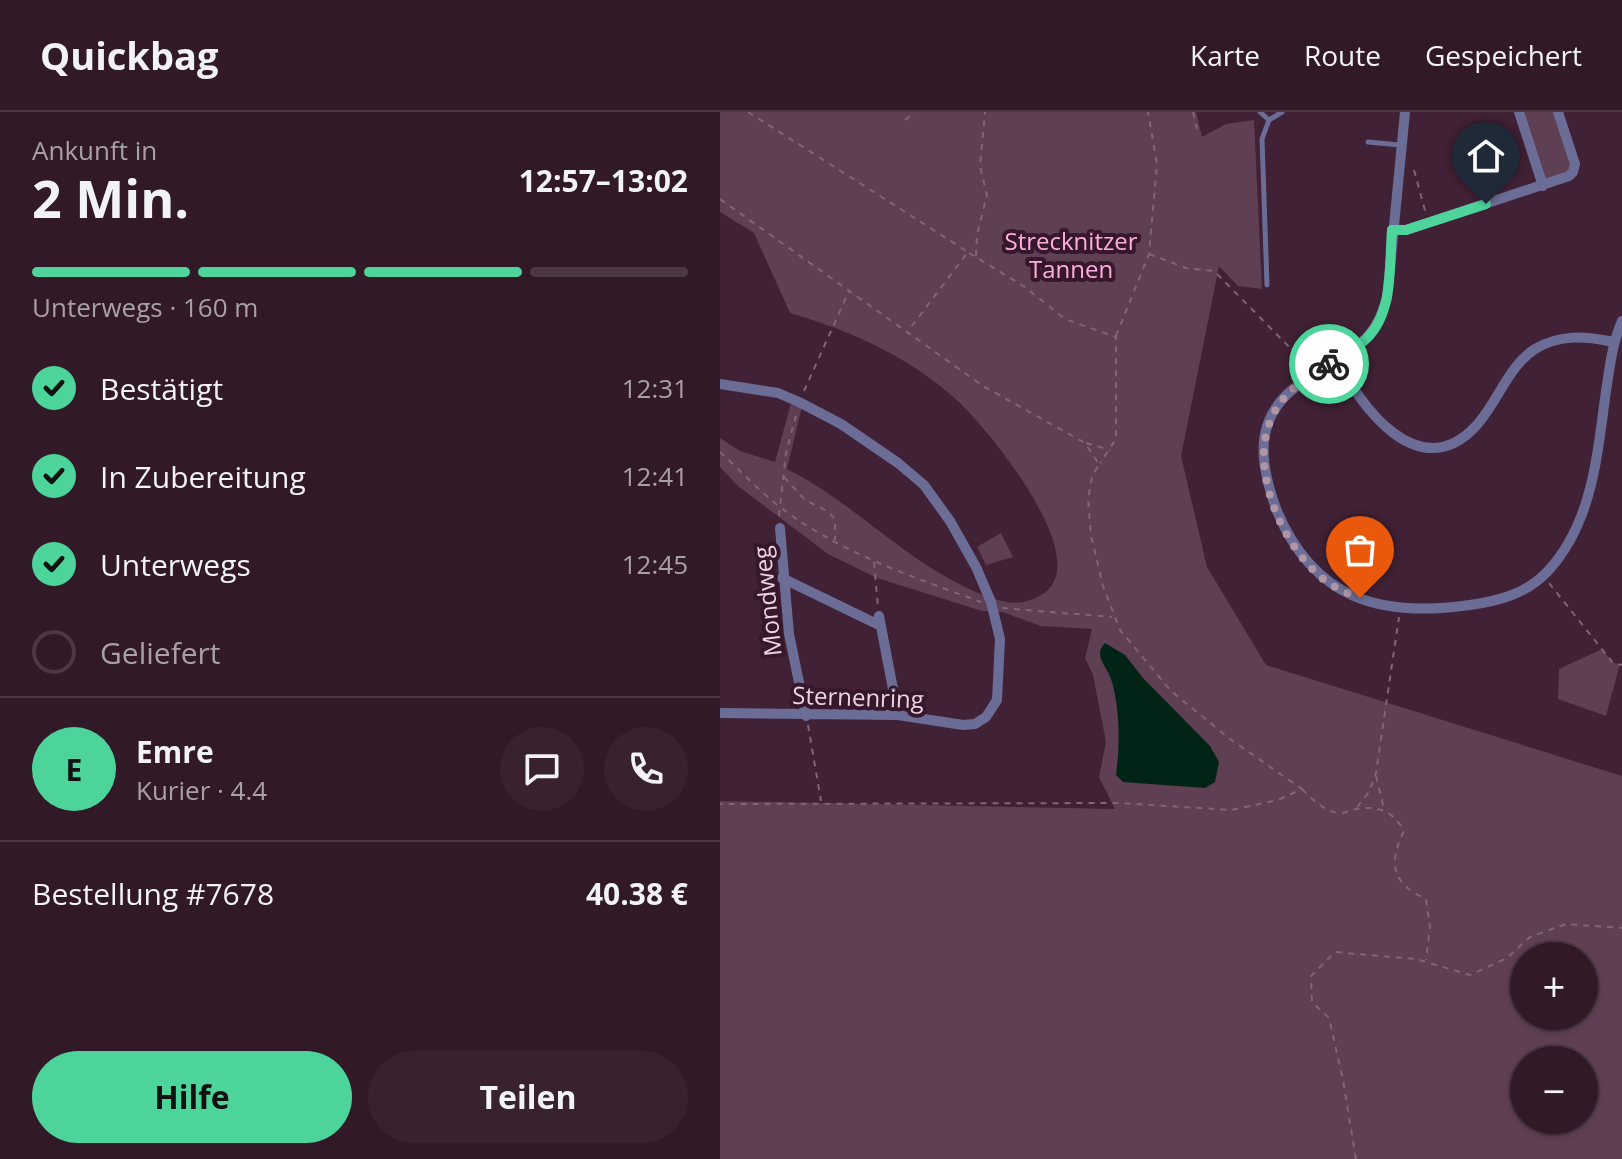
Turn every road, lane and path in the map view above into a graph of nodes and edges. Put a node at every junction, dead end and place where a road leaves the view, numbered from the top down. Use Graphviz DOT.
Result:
graph roads {
  1 [pos="748,112"];
  2 [pos="915,112"];
  3 [pos="985,112"];
  4 [pos="1148,112"];
  5 [pos="1193,112"];
  6 [pos="1260,112"];
  7 [pos="1282,112"];
  8 [pos="1405,112"];
  9 [pos="1519,112"];
  10 [pos="1558,112"];
  11 [pos="905,120"];
  12 [pos="1269,120"];
  13 [pos="1197,129"];
  14 [pos="1368,142"];
  15 [pos="1401,145"];
  16 [pos="1414,170"];
  17 [pos="1543,186"];
  18 [pos="720,199"];
  19 [pos="1429,223"];
  20 [pos="1392,230"];
  21 [pos="968,252"];
  22 [pos="1149,254"];
  23 [pos="976,257"];
  24 [pos="1267,285"];
  25 [pos="850,290"];
  26 [pos="1622,321"];
  27 [pos="907,331"];
  28 [pos="1116,337"];
  29 [pos="1613,342"];
  30 [pos="1337,359"];
  31 [pos="1314,373"];
  32 [pos="720,384"];
  33 [pos="799,402"];
  34 [pos="1085,443"];
  35 [pos="1110,450"];
  36 [pos="720,452"];
  37 [pos="1099,464"];
  38 [pos="783,476"];
  39 [pos="779,506"];
  40 [pos="780,528"];
  41 [pos="835,542"];
  42 [pos="874,562"];
  43 [pos="1543,576"];
  44 [pos="782,578"];
  45 [pos="992,607"];
  46 [pos="1400,608"];
  47 [pos="1113,617"];
  48 [pos="880,621"];
  49 [pos="1622,665"];
  50 [pos="720,713"];
  51 [pos="898,715"];
  52 [pos="806,716"];
  53 [pos="1376,773"];
  54 [pos="1302,789"];
  55 [pos="821,803"];
  56 [pos="720,804"];
  57 [pos="1357,809"];
  58 [pos="1385,810"];
  59 [pos="1622,928"];
  60 [pos="1426,962"];
  61 [pos="1356,1159"];
  1 -- 21 [label="path"];
  2 -- 11 [label="path"];
  3 -- 23 [label="path"];
  4 -- 22 [label="path"];
  5 -- 13 [label="path"];
  6 -- 12 [label="lane"];
  7 -- 12 [label="lane"];
  8 -- 15 [label="street"];
  9 -- 17 [label="street"];
  10 -- 17 [label="street"];
  12 -- 24 [label="lane"];
  14 -- 15 [label="lane"];
  15 -- 20 [label="street"];
  16 -- 19 [label="path"];
  17 -- 19 [label="street"];
  18 -- 25 [label="path"];
  19 -- 20 [label="street"];
  20 -- 30 [label="street"];
  21 -- 23 [label="path"];
  21 -- 27 [label="path"];
  22 -- 28 [label="path"];
  22 -- 31 [label="path"];
  23 -- 28 [label="path"];
  25 -- 27 [label="path"];
  25 -- 33 [label="path"];
  26 -- 29 [label="street"];
  27 -- 34 [label="path"];
  28 -- 35 [label="path"];
  29 -- 30 [label="street"];
  29 -- 43 [label="street"];
  30 -- 31 [label="street"];
  31 -- 46 [label="street"];
  32 -- 33 [label="street, Sternenring"];
  33 -- 38 [label="path"];
  33 -- 45 [label="street, Sternenring"];
  34 -- 35 [label="path"];
  34 -- 37 [label="path"];
  35 -- 37 [label="path"];
  36 -- 39 [label="path"];
  37 -- 47 [label="path"];
  38 -- 39 [label="path"];
  38 -- 41 [label="path"];
  39 -- 41 [label="path"];
  40 -- 44 [label="street, Mondweg"];
  41 -- 42 [label="path"];
  42 -- 45 [label="path"];
  42 -- 48 [label="path"];
  43 -- 46 [label="street"];
  43 -- 49 [label="path"];
  44 -- 48 [label="street"];
  44 -- 52 [label="street, Mondweg"];
  45 -- 47 [label="path"];
  45 -- 51 [label="street, Sternenring"];
  46 -- 53 [label="path"];
  47 -- 54 [label="path"];
  48 -- 51 [label="street"];
  50 -- 52 [label="street, Sternenring"];
  51 -- 52 [label="street, Sternenring"];
  52 -- 55 [label="path"];
  53 -- 57 [label="path"];
  53 -- 58 [label="path"];
  54 -- 55 [label="path"];
  54 -- 57 [label="path"];
  55 -- 56 [label="path"];
  57 -- 58 [label="path"];
  58 -- 60 [label="path"];
  59 -- 60 [label="path"];
  60 -- 61 [label="path"];
}
